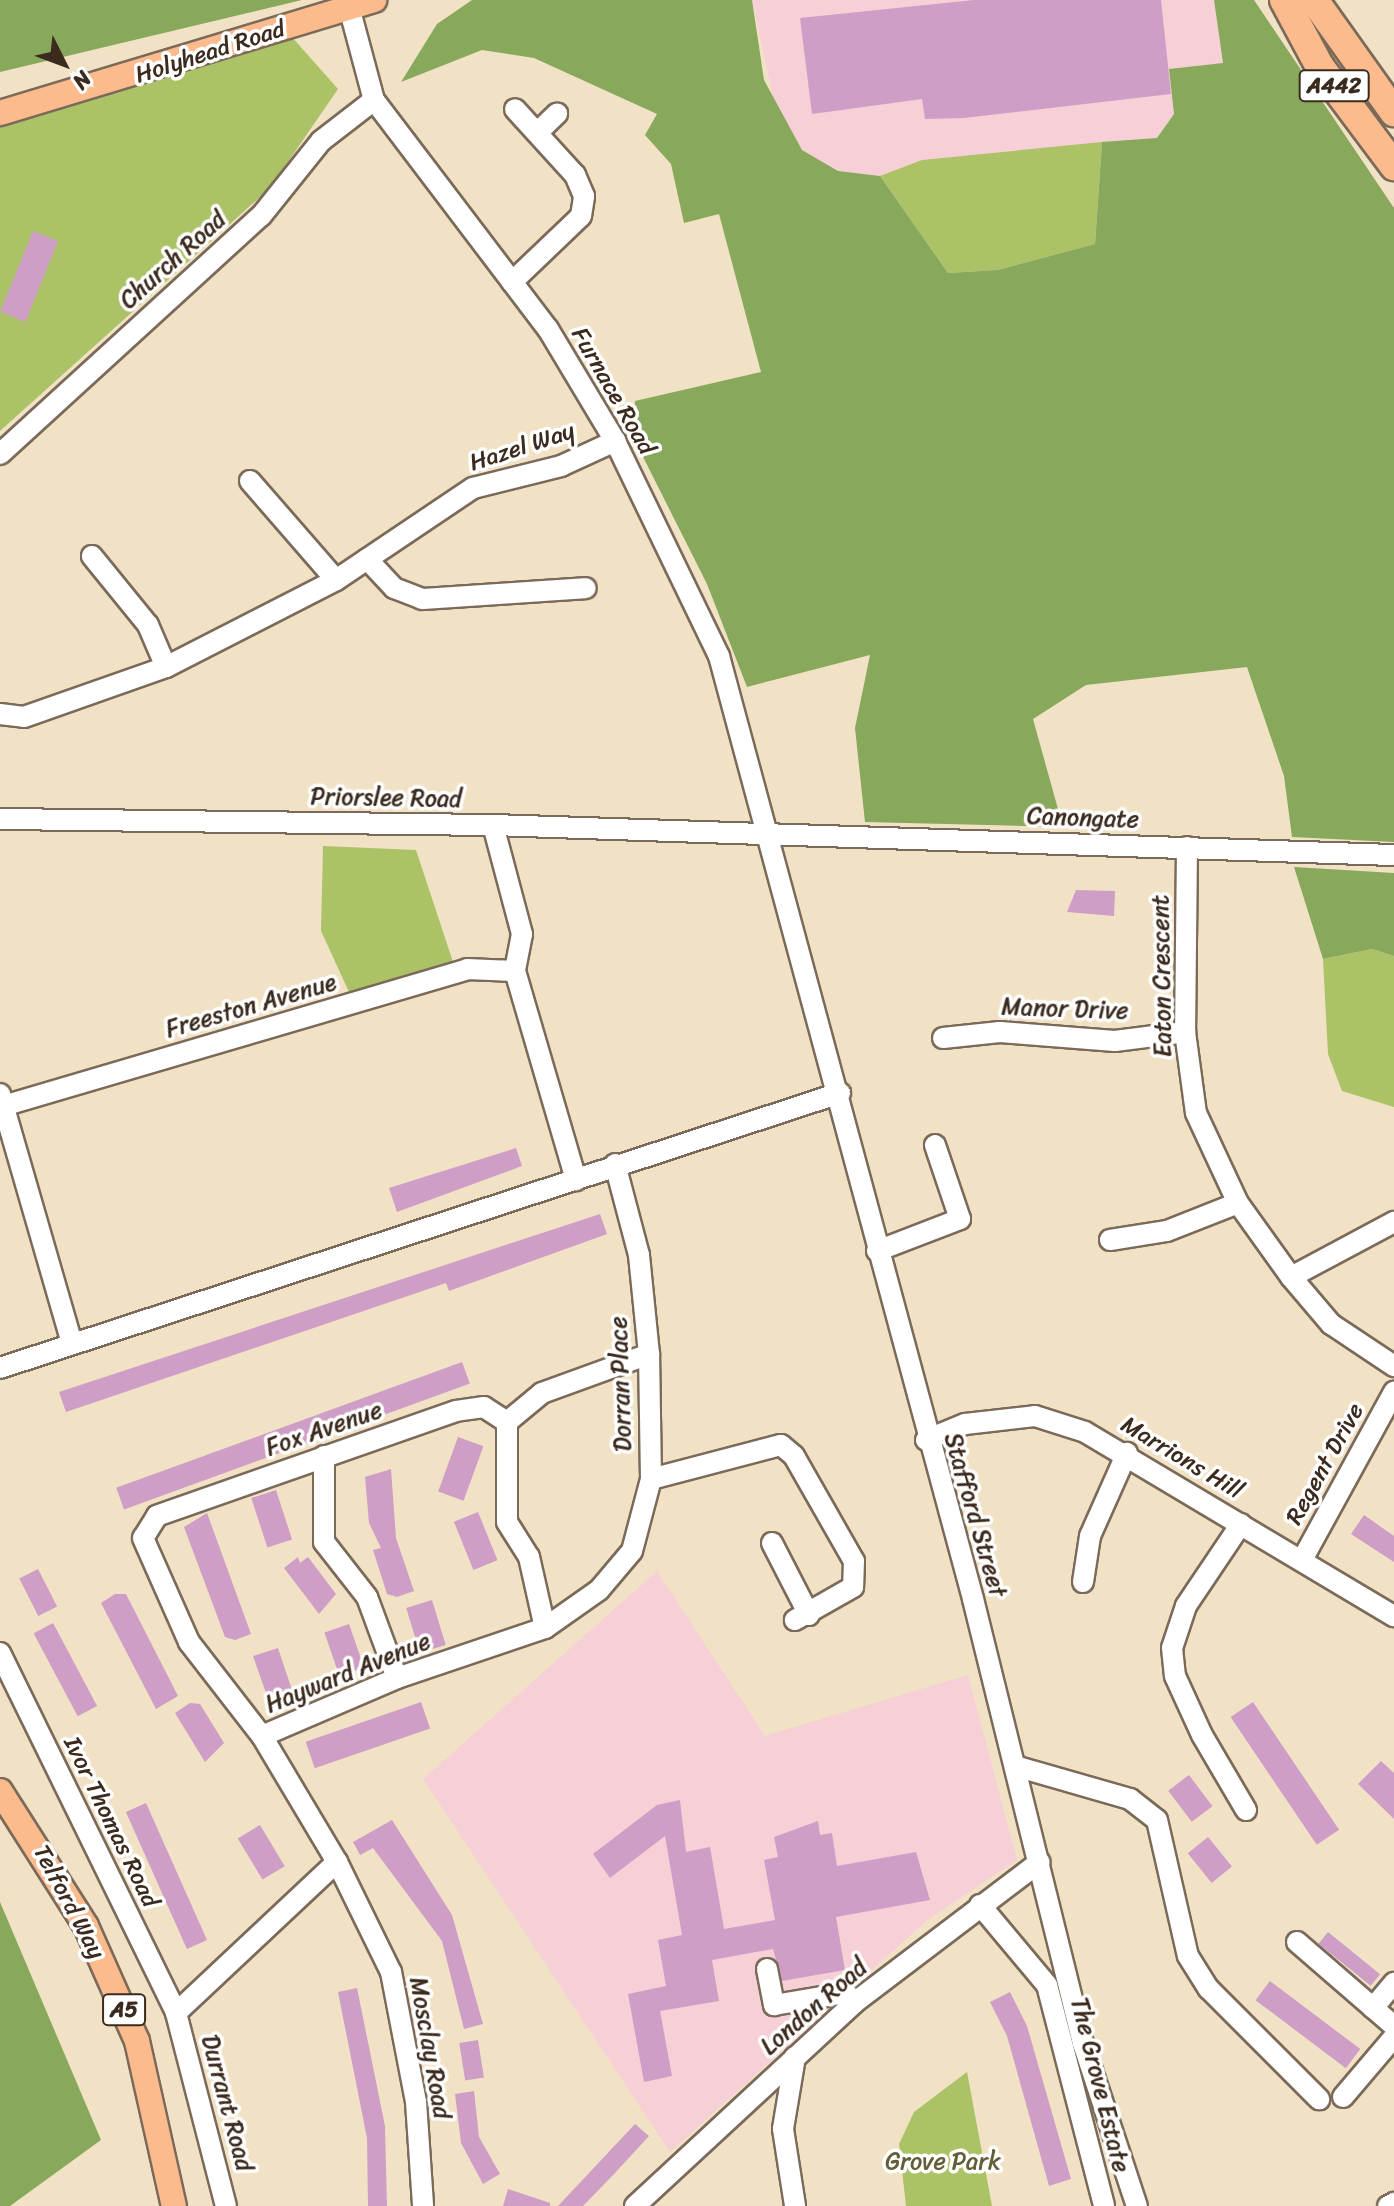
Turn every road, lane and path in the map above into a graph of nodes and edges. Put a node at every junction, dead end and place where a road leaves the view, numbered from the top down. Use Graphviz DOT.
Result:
graph roads {
  1 [pos="374,0"];
  2 [pos="1284,0"];
  3 [pos="1314,0"];
  4 [pos="349,7"];
  5 [pos="374,100"];
  6 [pos="515,109"];
  7 [pos="1394,112"];
  8 [pos="0,113"];
  9 [pos="557,114"];
  10 [pos="537,133"];
  11 [pos="1394,166"];
  12 [pos="512,282"];
  13 [pos="615,441"];
  14 [pos="0,454"];
  15 [pos="250,481"];
  16 [pos="92,556"];
  17 [pos="367,559"];
  18 [pos="336,580"];
  19 [pos="586,588"];
  20 [pos="166,667"];
  21 [pos="0,714"];
  22 [pos="0,819"];
  23 [pos="493,825"];
  24 [pos="771,836"];
  25 [pos="1187,847"];
  26 [pos="1394,855"];
  27 [pos="515,971"];
  28 [pos="1185,1032"];
  29 [pos="943,1038"];
  30 [pos="840,1093"];
  31 [pos="2,1100"];
  32 [pos="935,1145"];
  33 [pos="615,1164"];
  34 [pos="576,1180"];
  35 [pos="1238,1203"];
  36 [pos="1394,1222"];
  37 [pos="1110,1240"];
  38 [pos="877,1251"];
  39 [pos="1291,1277"];
  40 [pos="71,1340"];
  41 [pos="649,1354"];
  42 [pos="1394,1366"];
  43 [pos="0,1368"];
  44 [pos="1394,1392"];
  45 [pos="507,1422"];
  46 [pos="926,1440"];
  47 [pos="1127,1453"];
  48 [pos="324,1456"];
  49 [pos="651,1479"];
  50 [pos="157,1516"];
  51 [pos="1241,1524"];
  52 [pos="772,1543"];
  53 [pos="1302,1560"];
  54 [pos="1083,1582"];
  55 [pos="599,1590"];
  56 [pos="1394,1616"];
  57 [pos="545,1628"];
  58 [pos="0,1653"];
  59 [pos="397,1678"];
  60 [pos="262,1736"];
  61 [pos="1015,1766"];
  62 [pos="0,1791"];
  63 [pos="1246,1810"];
  64 [pos="337,1862"];
  65 [pos="1040,1862"];
  66 [pos="980,1905"];
  67 [pos="1297,1942"];
  68 [pos="767,1969"];
  69 [pos="1394,1983"];
  70 [pos="854,2003"];
  71 [pos="1373,2008"];
  72 [pos="176,2013"];
  73 [pos="1394,2026"];
  74 [pos="1394,2037"];
  75 [pos="795,2057"];
  76 [pos="1343,2097"];
  77 [pos="1319,2099"];
  78 [pos="1394,2203"];
  79 [pos="174,2206"];
  80 [pos="226,2206"];
  81 [pos="423,2206"];
  82 [pos="635,2206"];
  83 [pos="795,2206"];
  84 [pos="1104,2206"];
  85 [pos="1137,2206"];
  86 [pos="1388,2206"];
  1 -- 4 [label="main road, Holyhead Road"];
  2 -- 11 [label="highway, A442"];
  3 -- 7 [label="highway, A442"];
  4 -- 5 [label="street, Furnace Road"];
  4 -- 8 [label="main road, Holyhead Road"];
  5 -- 12 [label="street, Furnace Road"];
  5 -- 14 [label="street, Church Road"];
  6 -- 10 [label="street"];
  9 -- 10 [label="street"];
  10 -- 12 [label="street"];
  12 -- 13 [label="street, Furnace Road"];
  13 -- 17 [label="street, Hazel Way"];
  13 -- 24 [label="street, Furnace Road"];
  15 -- 18 [label="street"];
  16 -- 20 [label="street"];
  17 -- 18 [label="street, Hazel Way"];
  17 -- 19 [label="street"];
  18 -- 20 [label="street, Hazel Way"];
  20 -- 21 [label="street, Hazel Way"];
  22 -- 23 [label="street, Priorslee Road"];
  23 -- 24 [label="street, Priorslee Road"];
  23 -- 27 [label="street"];
  24 -- 25 [label="street, Canongate"];
  24 -- 30 [label="street, Stafford Street"];
  25 -- 26 [label="street, Canongate"];
  25 -- 28 [label="street, Eaton Crescent"];
  27 -- 31 [label="street, Freeston Avenue"];
  27 -- 34 [label="street"];
  28 -- 29 [label="street, Manor Drive"];
  28 -- 35 [label="street, Eaton Crescent"];
  30 -- 33 [label="street"];
  30 -- 38 [label="street, Stafford Street"];
  31 -- 40 [label="street, Freeston Avenue"];
  32 -- 38 [label="street"];
  33 -- 34 [label="street"];
  33 -- 41 [label="street, Dorran Place"];
  34 -- 40 [label="street"];
  35 -- 37 [label="street"];
  35 -- 39 [label="street, Eaton Crescent"];
  36 -- 39 [label="street"];
  38 -- 46 [label="street, Stafford Street"];
  39 -- 42 [label="street, Eaton Crescent"];
  40 -- 43 [label="street"];
  41 -- 45 [label="street"];
  41 -- 49 [label="street, Dorran Place"];
  44 -- 53 [label="street, Regent Drive"];
  45 -- 48 [label="street, Fox Avenue"];
  45 -- 57 [label="street"];
  46 -- 47 [label="street, Marrions Hill"];
  46 -- 61 [label="street, Stafford Street"];
  47 -- 51 [label="street, Marrions Hill"];
  47 -- 54 [label="street"];
  48 -- 50 [label="street, Fox Avenue"];
  48 -- 59 [label="street"];
  49 -- 52 [label="street"];
  49 -- 55 [label="street, Dorran Place"];
  50 -- 60 [label="street, Hayward Avenue"];
  51 -- 53 [label="street, Marrions Hill"];
  51 -- 63 [label="street"];
  53 -- 56 [label="street, Marrions Hill"];
  55 -- 57 [label="street, Hayward Avenue"];
  57 -- 59 [label="street, Hayward Avenue"];
  58 -- 72 [label="street, Ivor Thomas Road"];
  59 -- 60 [label="street, Hayward Avenue"];
  60 -- 64 [label="street, Mosclay Road"];
  61 -- 65 [label="street, Stafford Street"];
  61 -- 77 [label="street"];
  62 -- 79 [label="main road, Telford Way / A5"];
  64 -- 72 [label="street"];
  64 -- 81 [label="street, Mosclay Road"];
  65 -- 66 [label="street, London Road"];
  65 -- 85 [label="street, Stafford Street"];
  66 -- 70 [label="street, London Road"];
  66 -- 84 [label="street, The Grove Estate"];
  67 -- 71 [label="street"];
  68 -- 70 [label="street"];
  69 -- 71 [label="street"];
  70 -- 75 [label="street, London Road"];
  71 -- 73 [label="street"];
  72 -- 80 [label="street, Durrant Road"];
  74 -- 76 [label="street"];
  75 -- 82 [label="street, London Road"];
  75 -- 83 [label="street"];
  78 -- 86 [label="street"];
}
